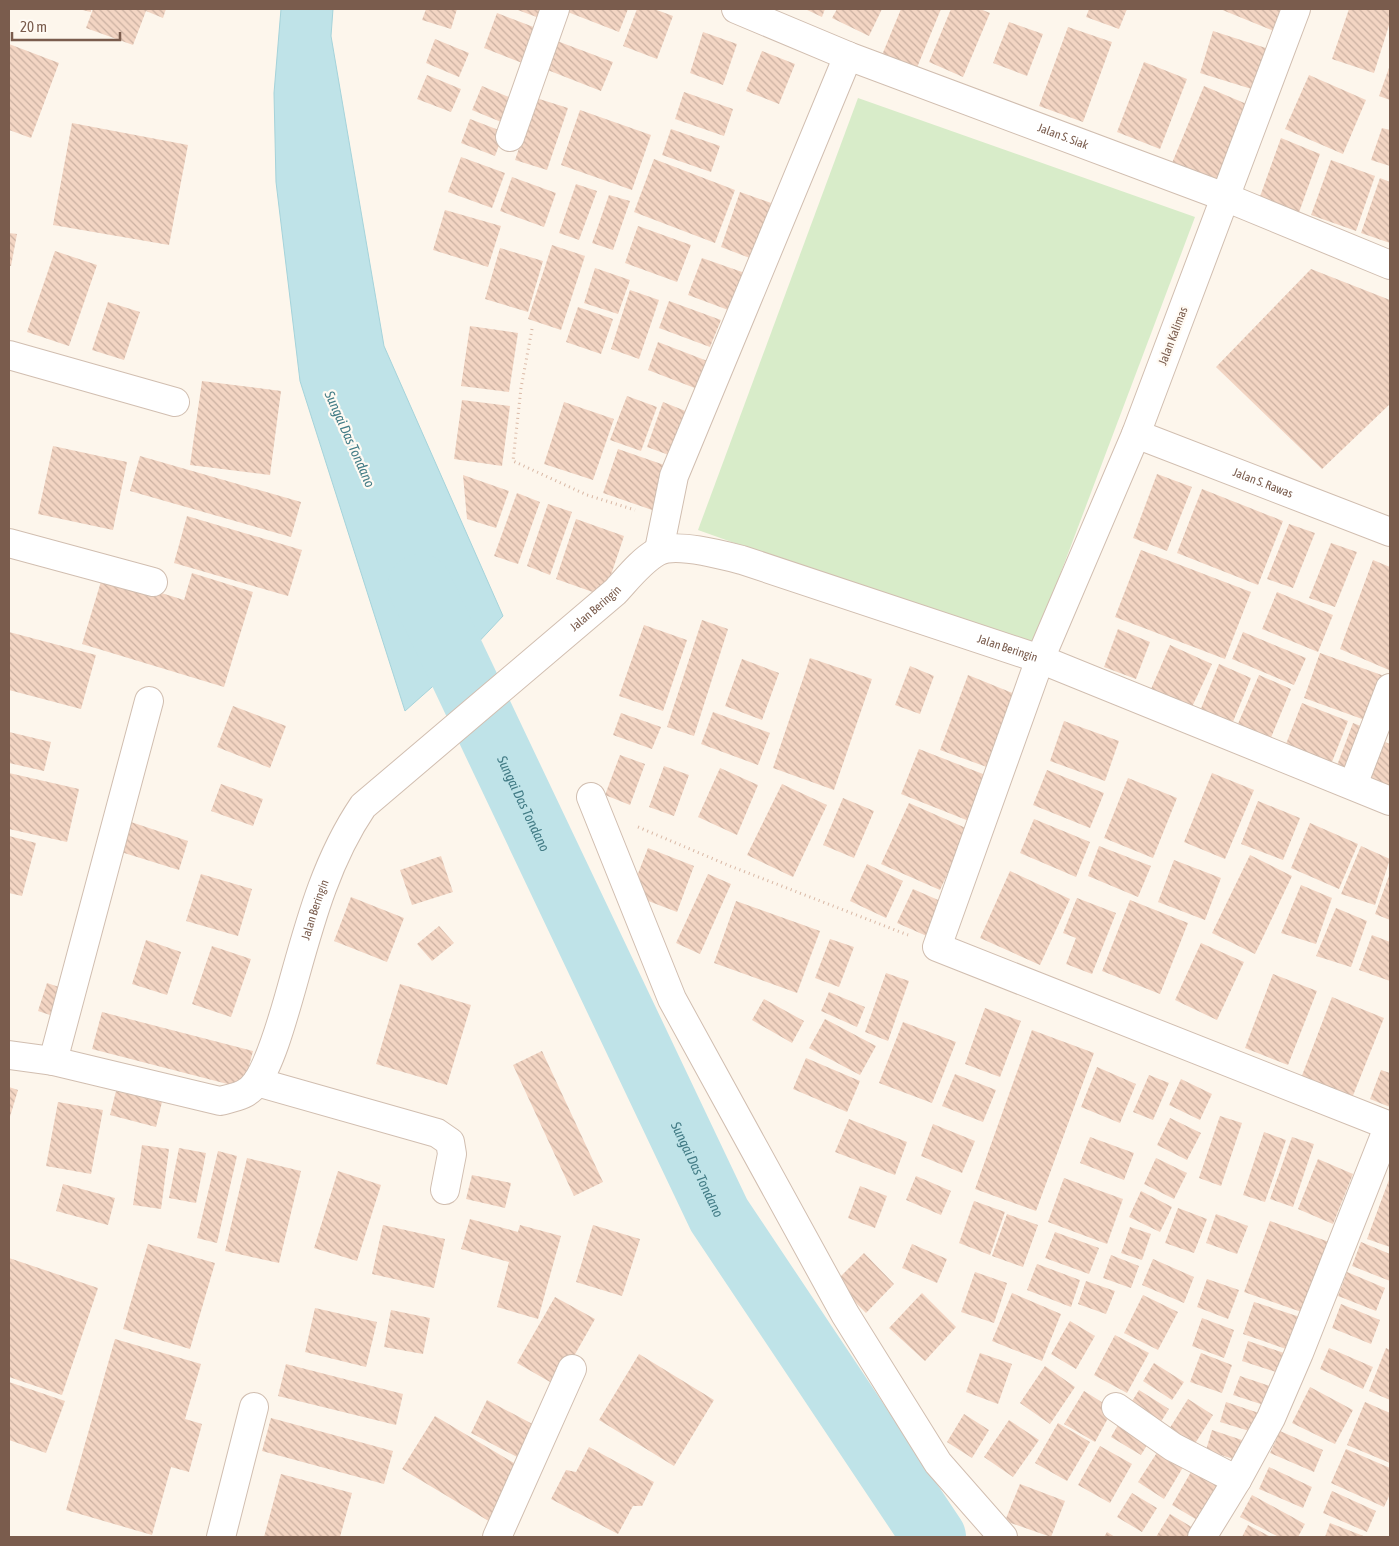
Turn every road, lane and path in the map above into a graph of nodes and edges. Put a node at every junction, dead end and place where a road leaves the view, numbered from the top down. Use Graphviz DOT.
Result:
graph roads {
  1 [pos="555,9"];
  2 [pos="736,9"];
  3 [pos="1296,9"];
  4 [pos="848,56"];
  5 [pos="510,136"];
  6 [pos="1225,197"];
  7 [pos="1390,265"];
  8 [pos="532,329"];
  9 [pos="9,355"];
  10 [pos="175,402"];
  11 [pos="1136,434"];
  12 [pos="665,516"];
  13 [pos="1390,532"];
  14 [pos="9,543"];
  15 [pos="659,550"];
  16 [pos="153,582"];
  17 [pos="1040,659"];
  18 [pos="1390,688"];
  19 [pos="150,701"];
  20 [pos="1353,785"];
  21 [pos="1390,801"];
  22 [pos="592,803"];
  23 [pos="937,947"];
  24 [pos="9,1054"];
  25 [pos="53,1061"];
  26 [pos="257,1082"];
  27 [pos="1390,1126"];
  28 [pos="445,1190"];
  29 [pos="572,1369"];
  30 [pos="254,1407"];
  31 [pos="1116,1407"];
  32 [pos="1237,1480"];
  33 [pos="221,1537"];
  34 [pos="497,1537"];
  35 [pos="1003,1537"];
  36 [pos="1202,1537"];
  1 -- 5 [label="street"];
  2 -- 4 [label="street, Jalan S. Siak"];
  3 -- 6 [label="street, Jalan Kalimas"];
  4 -- 6 [label="street, Jalan S. Siak"];
  4 -- 12 [label="street"];
  6 -- 7 [label="street, Jalan S. Siak"];
  6 -- 11 [label="street, Jalan Kalimas"];
  8 -- 12 [label="path"];
  9 -- 10 [label="street"];
  11 -- 13 [label="street, Jalan S. Rawas"];
  11 -- 17 [label="street, Jalan Kalimas"];
  12 -- 15 [label="street"];
  14 -- 16 [label="street"];
  15 -- 17 [label="street, Jalan Beringin"];
  15 -- 26 [label="street, Jalan Beringin"];
  17 -- 20 [label="street, Jalan Beringin"];
  17 -- 23 [label="street, Jalan Kalimas"];
  18 -- 20 [label="street"];
  19 -- 25 [label="street"];
  20 -- 21 [label="street, Jalan Beringin"];
  22 -- 23 [label="path"];
  22 -- 35 [label="street"];
  23 -- 27 [label="street"];
  24 -- 25 [label="street"];
  25 -- 26 [label="street"];
  26 -- 28 [label="street"];
  27 -- 32 [label="street"];
  29 -- 34 [label="street"];
  30 -- 33 [label="street"];
  31 -- 32 [label="street"];
  32 -- 36 [label="street"];
}
